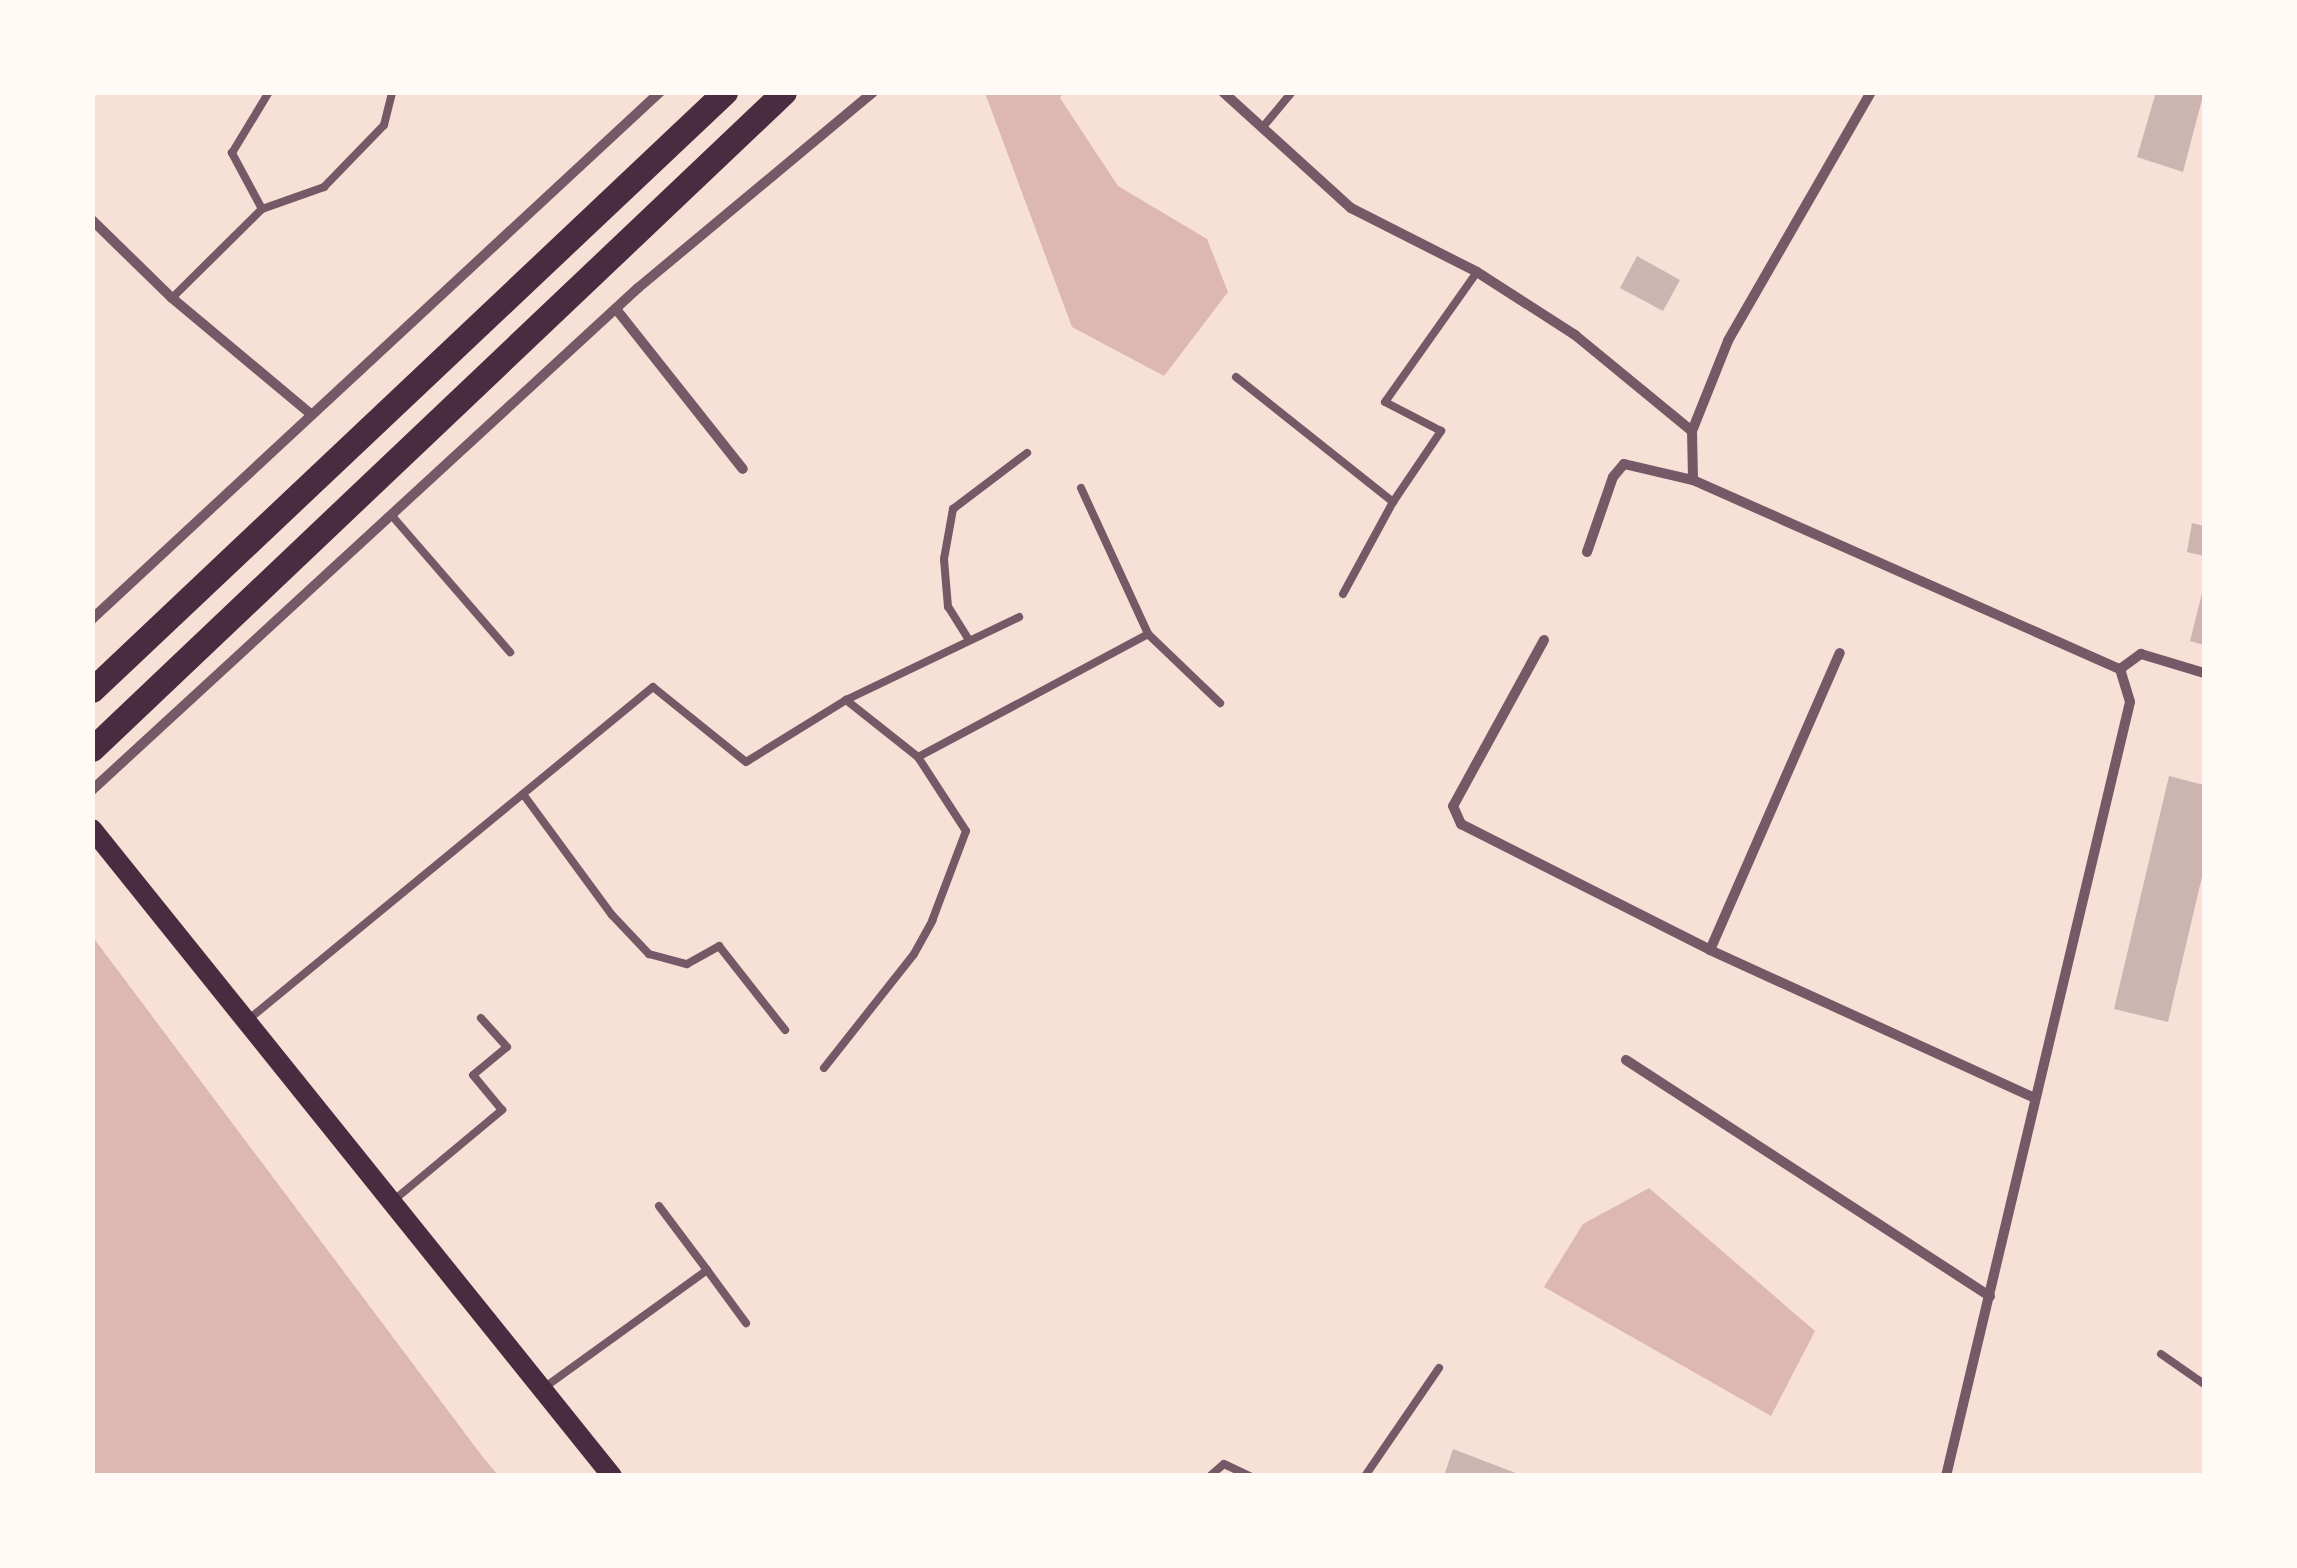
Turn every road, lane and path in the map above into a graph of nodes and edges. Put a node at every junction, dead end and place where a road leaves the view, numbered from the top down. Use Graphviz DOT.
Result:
graph roads {
  1 [pos="269,92"];
  2 [pos="392,92"];
  3 [pos="660,92"];
  4 [pos="725,92"];
  5 [pos="784,92"];
  6 [pos="874,92"];
  7 [pos="1224,92"];
  8 [pos="1292,92"];
  9 [pos="1872,92"];
  10 [pos="1262,128"];
  11 [pos="262,209"];
  12 [pos="92,220"];
  13 [pos="1477,272"];
  14 [pos="172,298"];
  15 [pos="616,308"];
  16 [pos="1236,377"];
  17 [pos="312,414"];
  18 [pos="1692,431"];
  19 [pos="1027,453"];
  20 [pos="744,468"];
  21 [pos="1693,480"];
  22 [pos="1081,488"];
  23 [pos="1393,502"];
  24 [pos="394,516"];
  25 [pos="1587,552"];
  26 [pos="1343,594"];
  27 [pos="1019,616"];
  28 [pos="92,619"];
  29 [pos="1148,634"];
  30 [pos="969,640"];
  31 [pos="1544,640"];
  32 [pos="510,652"];
  33 [pos="1840,653"];
  34 [pos="2120,669"];
  35 [pos="2204,673"];
  36 [pos="92,690"];
  37 [pos="846,700"];
  38 [pos="1220,703"];
  39 [pos="92,749"];
  40 [pos="918,757"];
  41 [pos="92,790"];
  42 [pos="523,794"];
  43 [pos="92,830"];
  44 [pos="1710,950"];
  45 [pos="481,1018"];
  46 [pos="246,1022"];
  47 [pos="785,1030"];
  48 [pos="1626,1060"];
  49 [pos="824,1068"];
  50 [pos="2033,1097"];
  51 [pos="390,1203"];
  52 [pos="659,1206"];
  53 [pos="707,1270"];
  54 [pos="1990,1296"];
  55 [pos="746,1323"];
  56 [pos="2161,1354"];
  57 [pos="1440,1368"];
  58 [pos="2204,1384"];
  59 [pos="541,1390"];
  60 [pos="612,1476"];
  61 [pos="1210,1476"];
  62 [pos="1250,1476"];
  63 [pos="1365,1476"];
  64 [pos="1946,1476"];
  1 -- 11 [label="lane"];
  2 -- 11 [label="lane"];
  3 -- 17 [label="street"];
  4 -- 36 [label="main road"];
  5 -- 39 [label="main road"];
  6 -- 15 [label="street"];
  7 -- 10 [label="street"];
  8 -- 10 [label="lane"];
  9 -- 18 [label="street"];
  10 -- 13 [label="street"];
  11 -- 14 [label="lane"];
  12 -- 14 [label="street"];
  13 -- 18 [label="street"];
  13 -- 23 [label="lane"];
  14 -- 17 [label="street"];
  15 -- 20 [label="street"];
  15 -- 24 [label="street"];
  16 -- 23 [label="lane"];
  17 -- 28 [label="street"];
  18 -- 21 [label="street"];
  19 -- 30 [label="lane"];
  21 -- 25 [label="street"];
  21 -- 34 [label="street"];
  22 -- 29 [label="lane"];
  23 -- 26 [label="lane"];
  24 -- 32 [label="lane"];
  24 -- 41 [label="street"];
  27 -- 30 [label="lane"];
  29 -- 38 [label="lane"];
  29 -- 40 [label="lane"];
  30 -- 37 [label="lane"];
  31 -- 44 [label="street"];
  33 -- 44 [label="street"];
  34 -- 35 [label="street"];
  34 -- 50 [label="street"];
  37 -- 40 [label="lane"];
  37 -- 42 [label="lane"];
  40 -- 49 [label="lane"];
  42 -- 46 [label="lane"];
  42 -- 47 [label="lane"];
  43 -- 46 [label="main road"];
  44 -- 50 [label="street"];
  45 -- 51 [label="lane"];
  46 -- 51 [label="main road"];
  48 -- 54 [label="street"];
  50 -- 54 [label="street"];
  51 -- 59 [label="main road"];
  52 -- 53 [label="lane"];
  53 -- 55 [label="lane"];
  53 -- 59 [label="lane"];
  54 -- 64 [label="street"];
  56 -- 58 [label="lane"];
  57 -- 63 [label="lane"];
  59 -- 60 [label="main road"];
  61 -- 62 [label="lane"];
}
